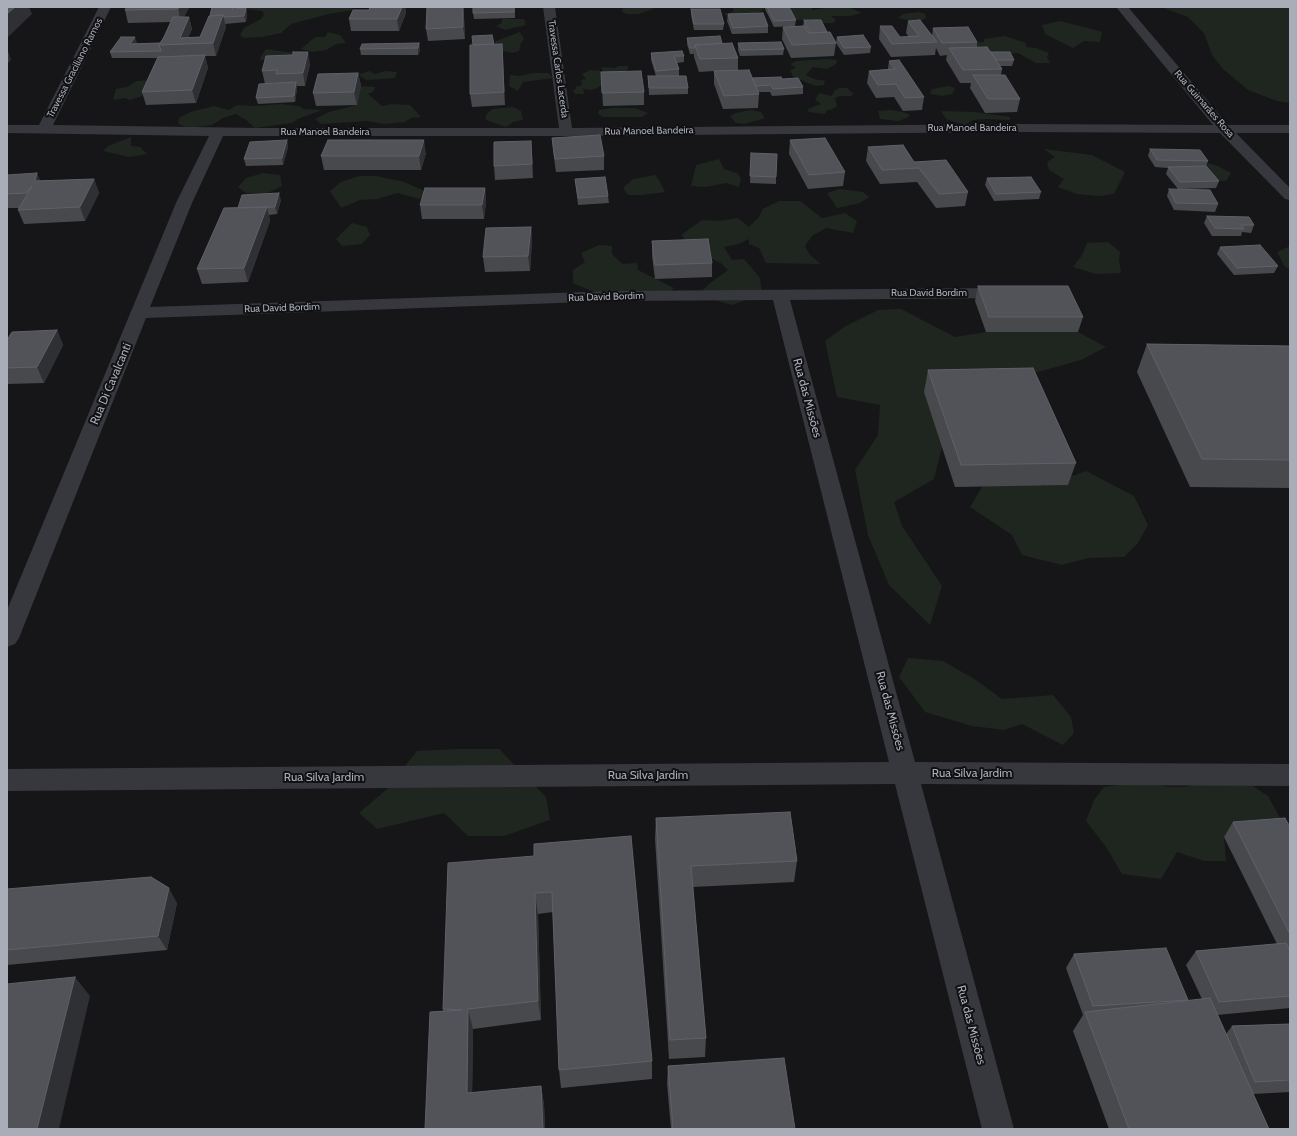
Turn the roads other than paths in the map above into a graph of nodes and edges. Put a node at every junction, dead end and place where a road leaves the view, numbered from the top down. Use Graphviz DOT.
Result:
graph roads {
  1 [pos="105,7"];
  2 [pos="549,7"];
  3 [pos="1122,7"];
  4 [pos="7,129"];
  5 [pos="44,129"];
  6 [pos="1290,129"];
  7 [pos="1224,130"];
  8 [pos="218,131"];
  9 [pos="566,132"];
  10 [pos="1290,196"];
  11 [pos="1024,293"];
  12 [pos="780,294"];
  13 [pos="140,314"];
  14 [pos="7,638"];
  15 [pos="906,773"];
  16 [pos="1290,775"];
  17 [pos="7,780"];
  18 [pos="998,1129"];
  1 -- 5 [label="street, Travessa Graciliano Ramos"];
  2 -- 9 [label="street, Travessa Carlos Lacerda"];
  3 -- 7 [label="street, Rua Guimarães Rosa"];
  4 -- 5 [label="street, Rua Manoel Bandeira"];
  5 -- 8 [label="street, Rua Manoel Bandeira"];
  6 -- 7 [label="street, Rua Manoel Bandeira"];
  7 -- 9 [label="street, Rua Manoel Bandeira"];
  7 -- 10 [label="street, Rua Guimarães Rosa"];
  8 -- 9 [label="street, Rua Manoel Bandeira"];
  8 -- 13 [label="street, Rua Di Cavalcanti"];
  11 -- 12 [label="street, Rua David Bordim"];
  12 -- 13 [label="street, Rua David Bordim"];
  12 -- 15 [label="street, Rua das Missões"];
  13 -- 14 [label="street, Rua Di Cavalcanti"];
  15 -- 16 [label="street, Rua Silva Jardim"];
  15 -- 17 [label="street, Rua Silva Jardim"];
  15 -- 18 [label="street, Rua das Missões"];
}
